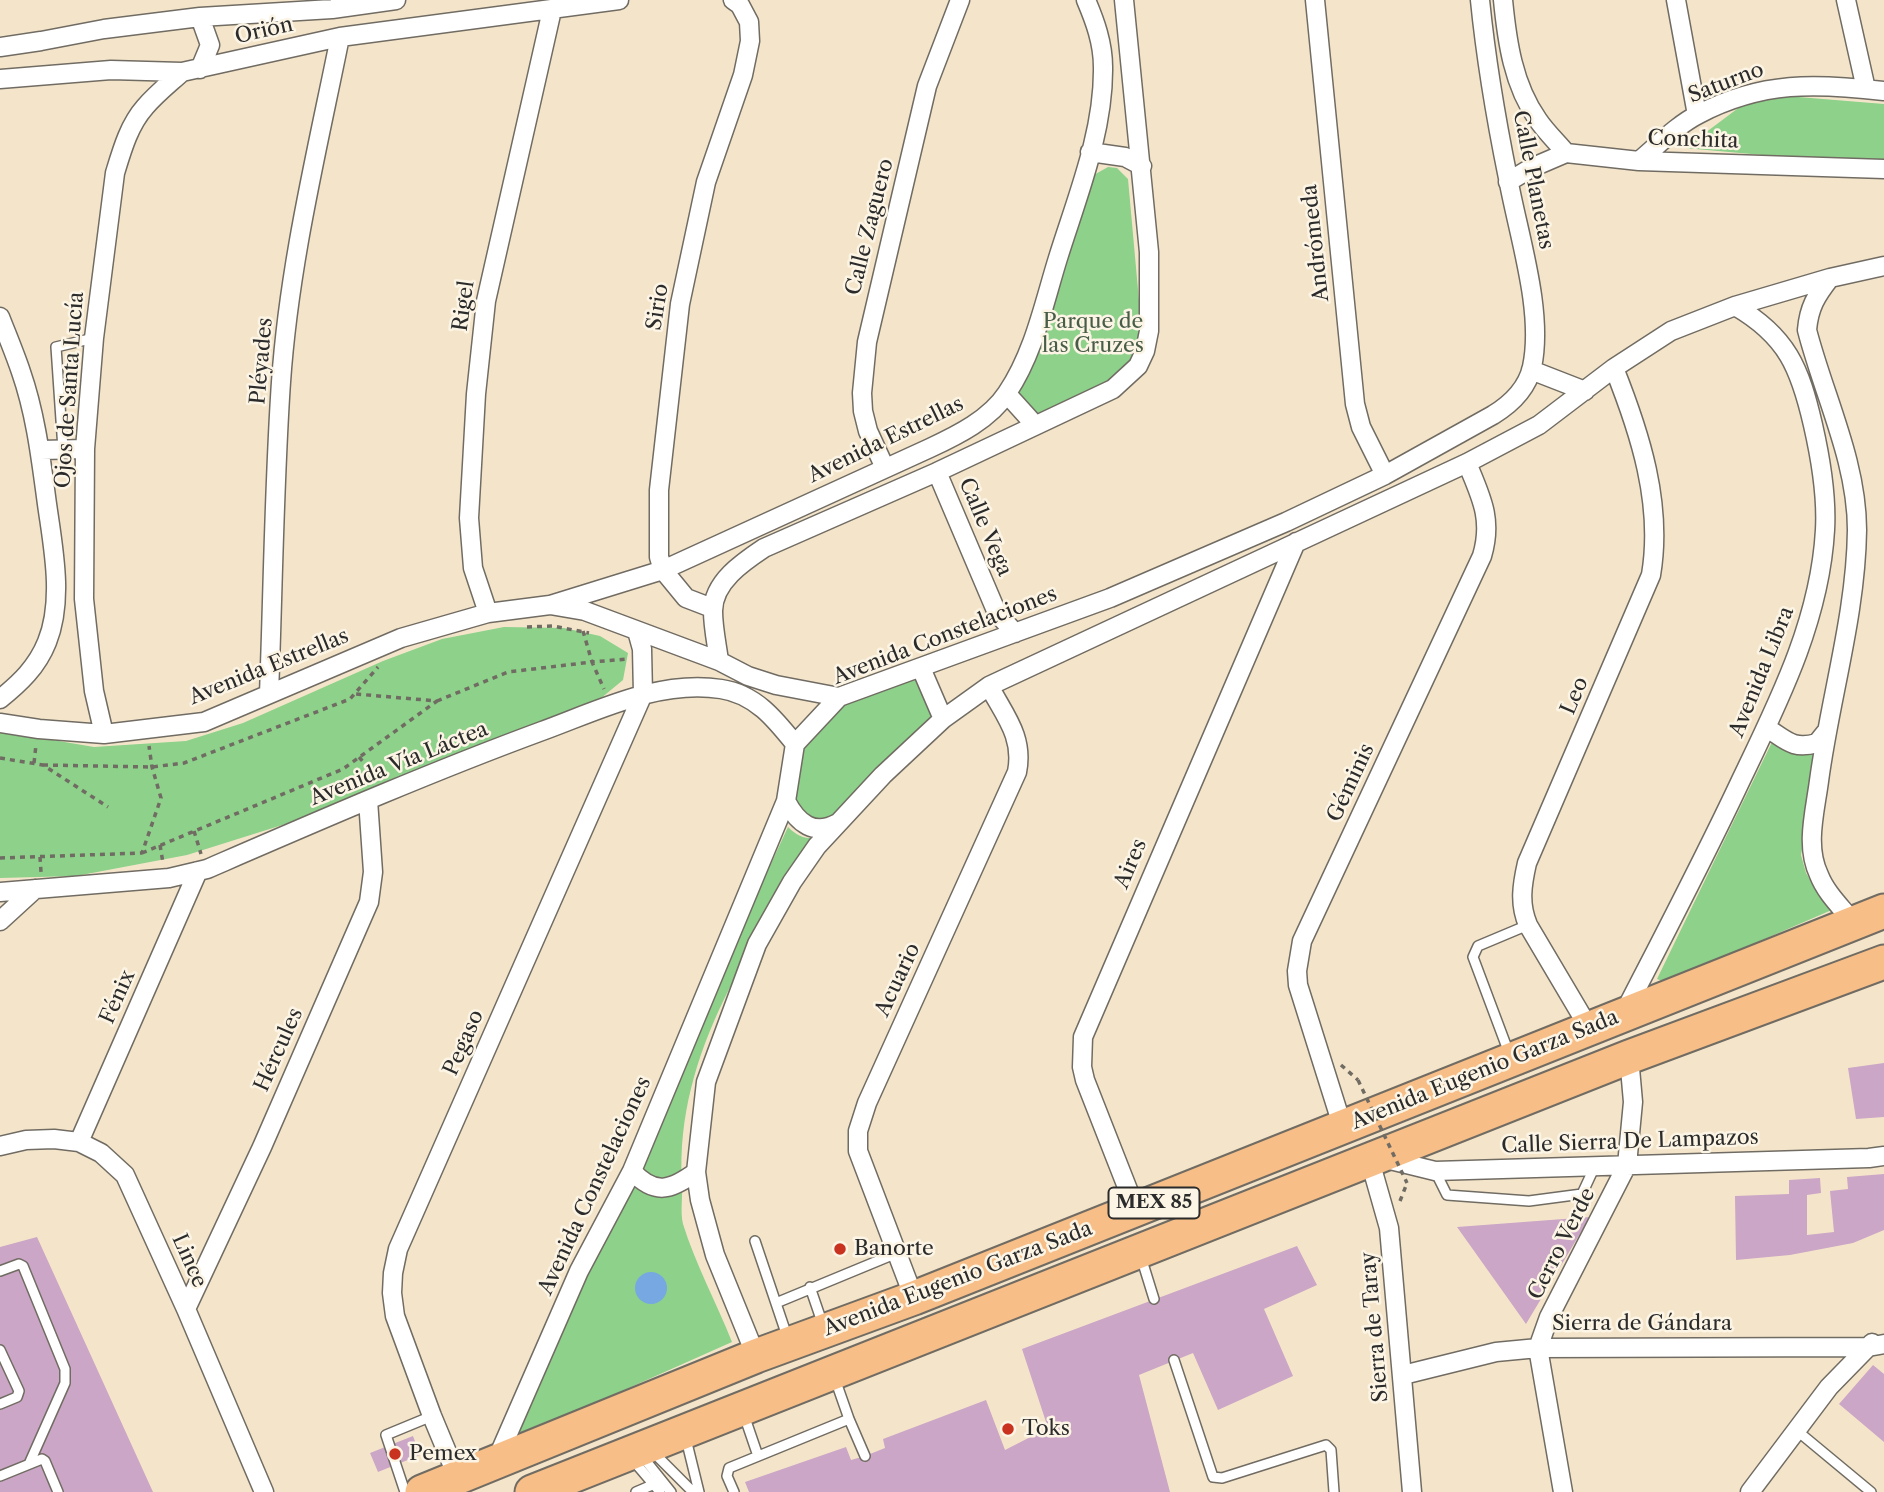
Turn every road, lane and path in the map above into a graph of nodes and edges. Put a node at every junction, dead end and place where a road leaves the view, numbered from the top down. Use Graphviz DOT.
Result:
graph roads {
  1 [pos="396,0"];
  2 [pos="619,0"];
  3 [pos="733,0"];
  4 [pos="960,0"];
  5 [pos="1088,0"];
  6 [pos="1103,0"];
  7 [pos="1124,0"];
  8 [pos="1315,0"];
  9 [pos="1480,0"];
  10 [pos="1503,0"];
  11 [pos="1676,0"];
  12 [pos="1846,0"];
  13 [pos="552,10"];
  14 [pos="200,17"];
  15 [pos="340,37"];
  16 [pos="0,47"];
  17 [pos="200,69"];
  18 [pos="182,72"];
  19 [pos="0,79"];
  20 [pos="1866,89"];
  21 [pos="1884,91"];
  22 [pos="1697,115"];
  23 [pos="1090,152"];
  24 [pos="1566,153"];
  25 [pos="1639,161"];
  26 [pos="1142,166"];
  27 [pos="1884,169"];
  28 [pos="1508,182"];
  29 [pos="1884,266"];
  30 [pos="1829,278"];
  31 [pos="1735,306"];
  32 [pos="0,317"];
  33 [pos="94,338"];
  34 [pos="1614,368"];
  35 [pos="1531,370"];
  36 [pos="1586,391"];
  37 [pos="1007,394"];
  38 [pos="1035,425"];
  39 [pos="63,449"];
  40 [pos="85,449"];
  41 [pos="41,450"];
  42 [pos="1467,463"];
  43 [pos="885,468"];
  44 [pos="937,472"];
  45 [pos="1385,475"];
  46 [pos="1296,542"];
  47 [pos="663,570"];
  48 [pos="550,605"];
  49 [pos="712,608"];
  50 [pos="488,613"];
  51 [pos="516,627"];
  52 [pos="583,631"];
  53 [pos="637,631"];
  54 [pos="1015,633"];
  55 [pos="592,634"];
  56 [pos="628,653"];
  57 [pos="629,659"];
  58 [pos="719,661"];
  59 [pos="592,662"];
  60 [pos="921,668"];
  61 [pos="627,670"];
  62 [pos="989,686"];
  63 [pos="269,694"];
  64 [pos="355,694"];
  65 [pos="643,694"];
  66 [pos="607,695"];
  67 [pos="839,696"];
  68 [pos="0,699"];
  69 [pos="437,701"];
  70 [pos="943,719"];
  71 [pos="0,723"];
  72 [pos="1767,728"];
  73 [pos="148,730"];
  74 [pos="1825,733"];
  75 [pos="104,734"];
  76 [pos="795,744"];
  77 [pos="359,757"];
  78 [pos="0,758"];
  79 [pos="43,765"];
  80 [pos="152,767"];
  81 [pos="388,792"];
  82 [pos="368,800"];
  83 [pos="786,801"];
  84 [pos="108,807"];
  85 [pos="838,823"];
  86 [pos="194,831"];
  87 [pos="142,853"];
  88 [pos="0,858"];
  89 [pos="163,863"];
  90 [pos="151,865"];
  91 [pos="202,870"];
  92 [pos="35,889"];
  93 [pos="0,892"];
  94 [pos="1869,916"];
  95 [pos="0,920"];
  96 [pos="1528,925"];
  97 [pos="1884,962"];
  98 [pos="1624,1014"];
  99 [pos="1589,1028"];
  100 [pos="1629,1057"];
  101 [pos="1512,1059"];
  102 [pos="1358,1080"];
  103 [pos="1343,1128"];
  104 [pos="79,1142"];
  105 [pos="0,1146"];
  106 [pos="1884,1156"];
  107 [pos="1375,1159"];
  108 [pos="1627,1165"];
  109 [pos="1595,1166"];
  110 [pos="632,1171"];
  111 [pos="1435,1171"];
  112 [pos="696,1172"];
  113 [pos="1407,1183"];
  114 [pos="1136,1210"];
  115 [pos="755,1241"];
  116 [pos="1139,1252"];
  117 [pos="897,1253"];
  118 [pos="0,1271"];
  119 [pos="810,1287"];
  120 [pos="914,1298"];
  121 [pos="1154,1299"];
  122 [pos="776,1303"];
  123 [pos="186,1309"];
  124 [pos="825,1331"];
  125 [pos="1884,1335"];
  126 [pos="789,1344"];
  127 [pos="1876,1345"];
  128 [pos="1538,1348"];
  129 [pos="0,1350"];
  130 [pos="756,1356"];
  131 [pos="1174,1360"];
  132 [pos="833,1374"];
  133 [pos="1403,1375"];
  134 [pos="0,1404"];
  135 [pos="742,1409"];
  136 [pos="432,1416"];
  137 [pos="849,1419"];
  138 [pos="1795,1429"];
  139 [pos="684,1433"];
  140 [pos="639,1451"];
  141 [pos="758,1456"];
  142 [pos="865,1456"];
  143 [pos="496,1461"];
  144 [pos="29,1464"];
  145 [pos="0,1476"];
  146 [pos="457,1476"];
  147 [pos="659,1485"];
  148 [pos="543,1490"];
  149 [pos="58,1492"];
  150 [pos="264,1492"];
  151 [pos="405,1492"];
  152 [pos="422,1492"];
  153 [pos="636,1492"];
  154 [pos="671,1492"];
  155 [pos="694,1492"];
  156 [pos="699,1492"];
  157 [pos="734,1492"];
  158 [pos="1334,1492"];
  159 [pos="1412,1492"];
  160 [pos="1563,1492"];
  161 [pos="1751,1492"];
  162 [pos="1871,1492"];
  1 -- 14 [label="street, Orión"];
  2 -- 13 [label="street, Orión"];
  3 -- 47 [label="street, Sirio"];
  4 -- 43 [label="street, Calle Zaguero"];
  5 -- 6 [label="street"];
  5 -- 23 [label="street, Avenida Estrellas"];
  7 -- 26 [label="street"];
  8 -- 45 [label="street, Andrómeda"];
  9 -- 28 [label="street, Calle Planetas"];
  10 -- 24 [label="street, Calle Planetas"];
  11 -- 22 [label="street"];
  12 -- 20 [label="street"];
  13 -- 15 [label="street, Orión"];
  13 -- 50 [label="street, Rigel"];
  14 -- 16 [label="street, Orión"];
  14 -- 17 [label="street"];
  15 -- 17 [label="street, Orión"];
  15 -- 63 [label="street, Pléyades"];
  17 -- 18 [label="street, Orión"];
  18 -- 19 [label="street, Orión"];
  18 -- 33 [label="street, Ojos de Santa Lucía"];
  20 -- 21 [label="street, Saturno"];
  20 -- 22 [label="street, Saturno"];
  22 -- 25 [label="street, Saturno"];
  23 -- 26 [label="street"];
  23 -- 37 [label="street, Avenida Estrellas"];
  24 -- 25 [label="street, Conchita"];
  24 -- 28 [label="street, Conchita"];
  25 -- 27 [label="street, Conchita"];
  26 -- 38 [label="street"];
  28 -- 35 [label="street, Calle Planetas"];
  29 -- 30 [label="street"];
  30 -- 31 [label="street"];
  30 -- 74 [label="street"];
  31 -- 34 [label="street"];
  31 -- 72 [label="street, Avenida Libra"];
  32 -- 41 [label="street, Ojos de Santa Lucía"];
  33 -- 39 [label="lane"];
  33 -- 40 [label="street, Ojos de Santa Lucía"];
  34 -- 36 [label="street"];
  34 -- 96 [label="street, Leo"];
  35 -- 36 [label="street"];
  35 -- 45 [label="street, Avenida Constelaciones"];
  36 -- 42 [label="street"];
  37 -- 38 [label="street"];
  37 -- 43 [label="street, Avenida Estrellas"];
  38 -- 44 [label="street"];
  39 -- 40 [label="street"];
  39 -- 41 [label="street"];
  40 -- 75 [label="street, Ojos de Santa Lucía"];
  41 -- 68 [label="street, Ojos de Santa Lucía"];
  42 -- 46 [label="street"];
  42 -- 103 [label="street, Géminis"];
  43 -- 47 [label="street, Avenida Estrellas"];
  44 -- 49 [label="street"];
  44 -- 54 [label="street, Calle Vega"];
  45 -- 54 [label="street, Avenida Constelaciones"];
  46 -- 62 [label="street"];
  46 -- 114 [label="street, Aires"];
  47 -- 48 [label="street, Avenida Estrellas"];
  47 -- 49 [label="street"];
  48 -- 50 [label="street, Avenida Estrellas"];
  48 -- 53 [label="street, Avenida Estrellas"];
  49 -- 58 [label="street"];
  50 -- 63 [label="street, Avenida Estrellas"];
  51 -- 52 [label="path"];
  52 -- 55 [label="path"];
  52 -- 59 [label="path"];
  53 -- 58 [label="street"];
  53 -- 65 [label="street, Pegaso"];
  54 -- 60 [label="street, Avenida Constelaciones"];
  56 -- 57 [label="path"];
  57 -- 59 [label="path"];
  57 -- 61 [label="path"];
  58 -- 67 [label="street"];
  59 -- 66 [label="path"];
  59 -- 69 [label="path"];
  60 -- 67 [label="street, Avenida Constelaciones"];
  60 -- 70 [label="street"];
  62 -- 70 [label="street"];
  62 -- 117 [label="street, Acuario"];
  63 -- 73 [label="street, Avenida Estrellas"];
  64 -- 69 [label="path"];
  65 -- 76 [label="street, Avenida Vía Láctea"];
  65 -- 81 [label="street, Avenida Vía Láctea"];
  65 -- 136 [label="street, Pegaso"];
  67 -- 76 [label="street, Avenida Constelaciones"];
  69 -- 77 [label="path"];
  70 -- 85 [label="street"];
  71 -- 75 [label="street, Avenida Estrellas"];
  72 -- 74 [label="street"];
  72 -- 98 [label="street, Avenida Libra"];
  73 -- 75 [label="street, Avenida Estrellas"];
  73 -- 80 [label="path"];
  74 -- 94 [label="street"];
  76 -- 83 [label="street, Avenida Constelaciones"];
  77 -- 81 [label="path"];
  77 -- 86 [label="path"];
  78 -- 79 [label="path"];
  79 -- 80 [label="path"];
  79 -- 84 [label="path"];
  80 -- 87 [label="path"];
  81 -- 82 [label="street, Avenida Vía Láctea"];
  82 -- 91 [label="street, Avenida Vía Láctea"];
  82 -- 123 [label="street, Hércules"];
  83 -- 85 [label="street"];
  83 -- 110 [label="street, Avenida Constelaciones"];
  85 -- 112 [label="street"];
  86 -- 87 [label="path"];
  86 -- 91 [label="path"];
  87 -- 88 [label="path"];
  89 -- 90 [label="path"];
  91 -- 92 [label="street, Avenida Vía Láctea"];
  91 -- 104 [label="street, Fénix"];
  92 -- 93 [label="street, Avenida Vía Láctea"];
  92 -- 95 [label="street"];
  94 -- 98 [label="highway, Avenida Eugenio Garza Sada / MEX 85"];
  96 -- 99 [label="street, Leo"];
  96 -- 101 [label="lane"];
  97 -- 100 [label="highway, Avenida Eugenio Garza Sada / MEX 85"];
  98 -- 99 [label="highway, Avenida Eugenio Garza Sada / MEX 85"];
  99 -- 101 [label="highway, Avenida Eugenio Garza Sada / MEX 85"];
  100 -- 107 [label="highway, Avenida Eugenio Garza Sada / MEX 85"];
  100 -- 108 [label="street, Cerro Verde"];
  101 -- 103 [label="highway, Avenida Eugenio Garza Sada / MEX 85"];
  102 -- 113 [label="path, bridge"];
  103 -- 114 [label="highway, Avenida Eugenio Garza Sada / MEX 85"];
  104 -- 105 [label="street, Lince"];
  104 -- 123 [label="street, Lince"];
  106 -- 108 [label="street, Calle Sierra De Lampazos"];
  107 -- 111 [label="street, Calle Sierra De Lampazos"];
  107 -- 116 [label="highway, Avenida Eugenio Garza Sada / MEX 85"];
  107 -- 133 [label="street, Sierra de Taray"];
  108 -- 109 [label="street, Calle Sierra De Lampazos"];
  108 -- 128 [label="street, Cerro Verde"];
  109 -- 111 [label="street, Calle Sierra De Lampazos"];
  109 -- 111 [label="lane"];
  110 -- 112 [label="street"];
  110 -- 143 [label="street, Avenida Constelaciones"];
  112 -- 130 [label="street"];
  114 -- 120 [label="highway, Avenida Eugenio Garza Sada / MEX 85"];
  115 -- 122 [label="lane"];
  116 -- 121 [label="lane"];
  116 -- 132 [label="highway, Avenida Eugenio Garza Sada / MEX 85"];
  117 -- 119 [label="lane"];
  117 -- 120 [label="street, Acuario"];
  118 -- 144 [label="lane"];
  119 -- 122 [label="lane"];
  119 -- 124 [label="lane"];
  120 -- 124 [label="highway, Avenida Eugenio Garza Sada / MEX 85"];
  122 -- 126 [label="lane"];
  123 -- 150 [label="street, Lince"];
  124 -- 126 [label="highway, Avenida Eugenio Garza Sada / MEX 85"];
  125 -- 127 [label="street"];
  126 -- 130 [label="highway, Avenida Eugenio Garza Sada / MEX 85"];
  127 -- 128 [label="street, Sierra de Gándara"];
  127 -- 138 [label="street"];
  128 -- 133 [label="street, Sierra de Gándara"];
  128 -- 160 [label="street, Cerro Verde"];
  129 -- 134 [label="lane"];
  130 -- 143 [label="highway, Avenida Eugenio Garza Sada / MEX 85"];
  131 -- 158 [label="lane"];
  132 -- 135 [label="highway, Avenida Eugenio Garza Sada / MEX 85"];
  132 -- 137 [label="lane"];
  133 -- 159 [label="street, Sierra de Taray"];
  135 -- 139 [label="highway, Avenida Eugenio Garza Sada / MEX 85"];
  135 -- 141 [label="lane"];
  136 -- 146 [label="street, Pegaso"];
  136 -- 151 [label="lane"];
  137 -- 141 [label="lane"];
  137 -- 142 [label="lane"];
  138 -- 161 [label="street"];
  138 -- 162 [label="lane"];
  139 -- 140 [label="highway, Avenida Eugenio Garza Sada / MEX 85"];
  139 -- 156 [label="lane"];
  140 -- 147 [label="lane"];
  140 -- 148 [label="highway, Avenida Eugenio Garza Sada / MEX 85"];
  140 -- 155 [label="lane"];
  141 -- 157 [label="lane"];
  143 -- 146 [label="highway, Avenida Eugenio Garza Sada / MEX 85"];
  144 -- 145 [label="lane"];
  144 -- 149 [label="lane"];
  146 -- 152 [label="highway, Avenida Eugenio Garza Sada / MEX 85"];
  147 -- 153 [label="lane"];
  147 -- 154 [label="lane"];
}
